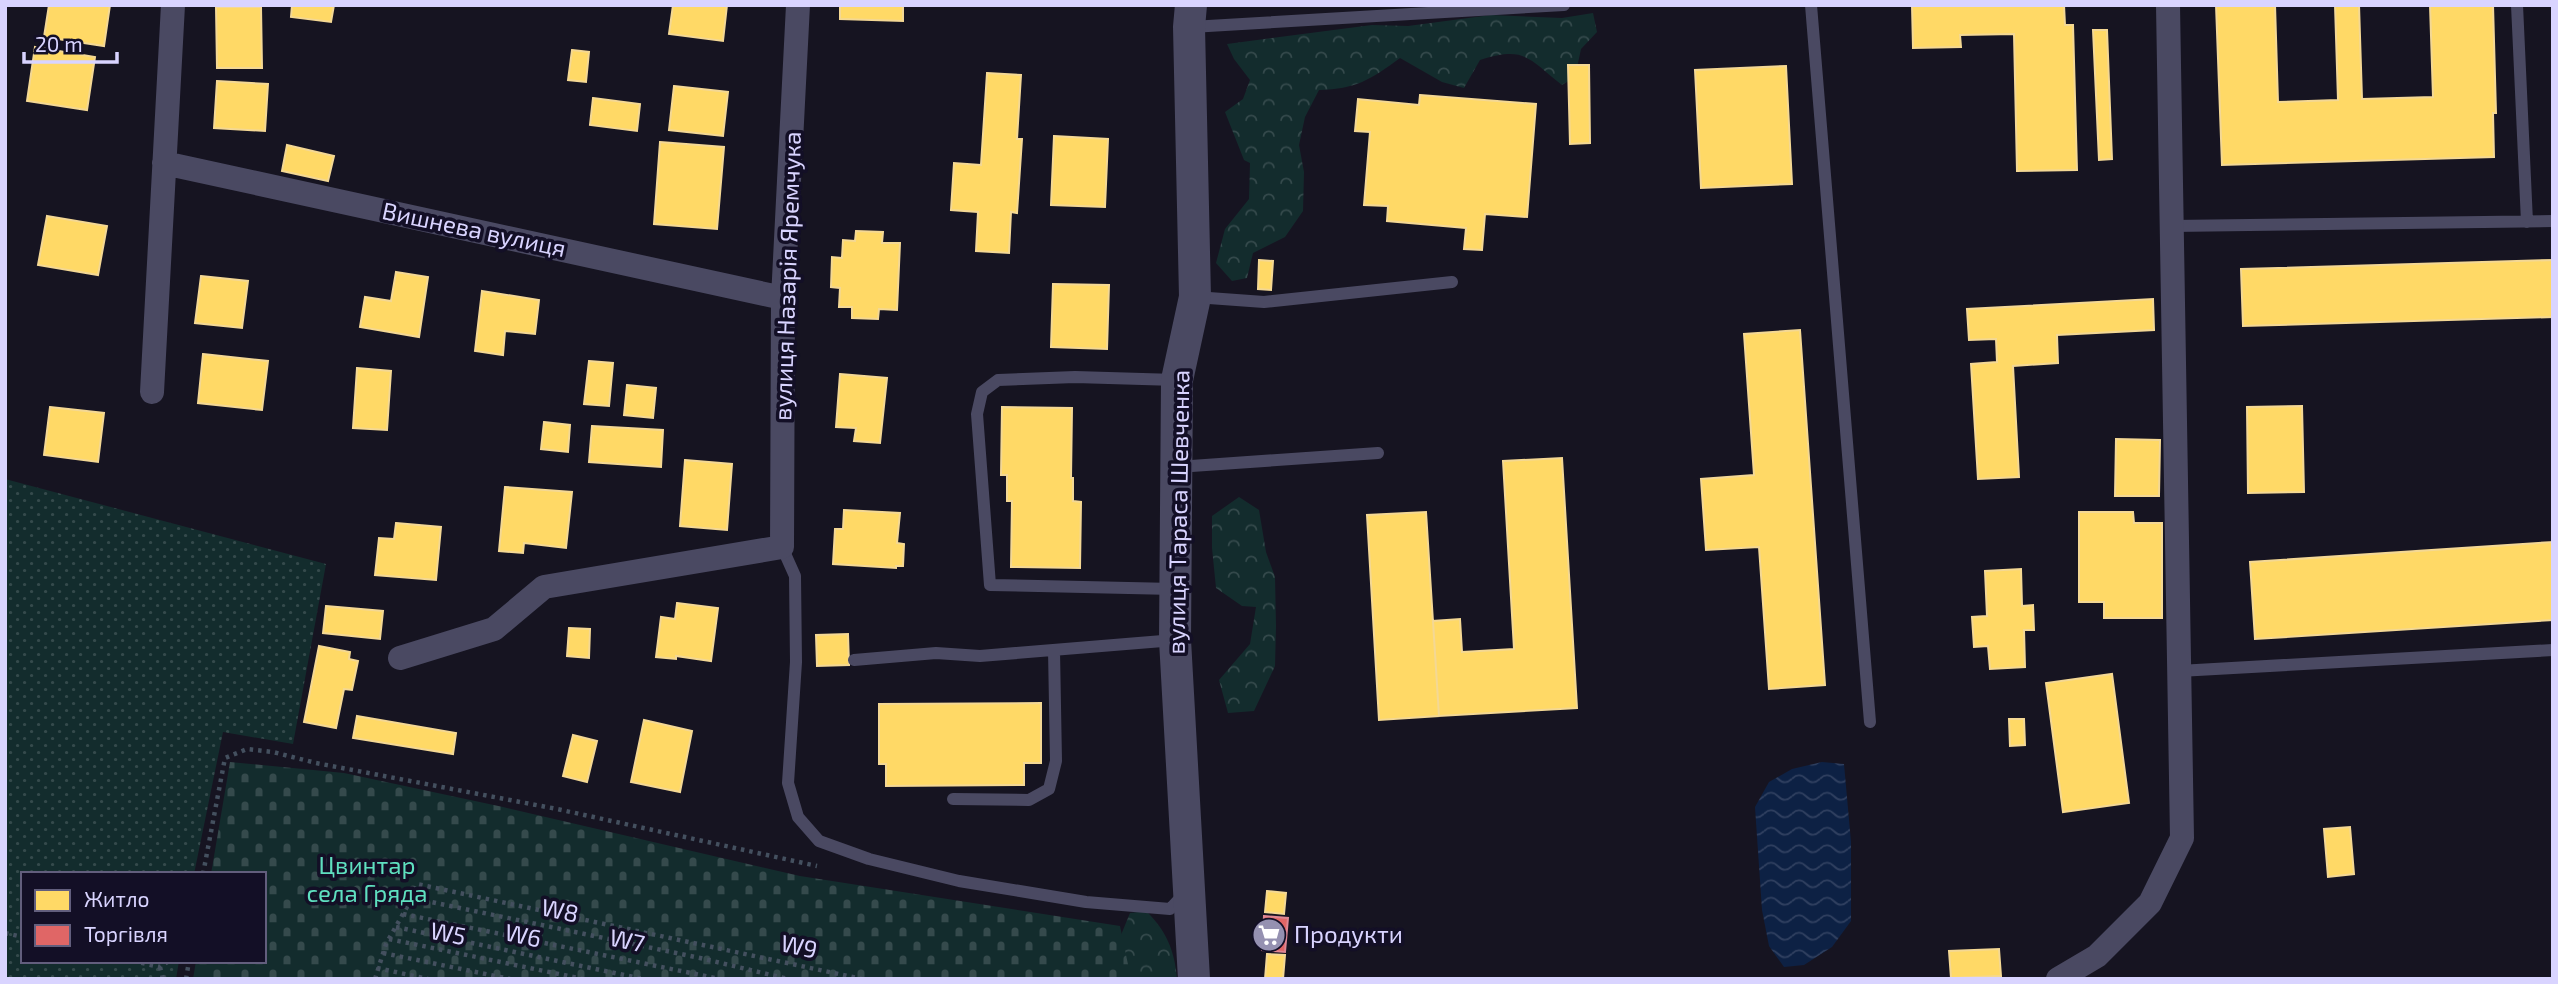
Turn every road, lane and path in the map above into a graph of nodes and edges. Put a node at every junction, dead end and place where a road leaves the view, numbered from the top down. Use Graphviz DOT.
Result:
graph roads {
  1 [pos="173,5"];
  2 [pos="798,5"];
  3 [pos="1564,5"];
  4 [pos="1811,5"];
  5 [pos="2168,5"];
  6 [pos="2517,5"];
  7 [pos="1190,16"];
  8 [pos="164,163"];
  9 [pos="2553,221"];
  10 [pos="2527,222"];
  11 [pos="2172,226"];
  12 [pos="1452,282"];
  13 [pos="1195,297"];
  14 [pos="783,298"];
  15 [pos="1177,380"];
  16 [pos="152,393"];
  17 [pos="1378,453"];
  18 [pos="1176,467"];
  19 [pos="782,547"];
  20 [pos="1174,589"];
  21 [pos="1175,640"];
  22 [pos="2553,649"];
  23 [pos="1054,650"];
  24 [pos="400,658"];
  25 [pos="855,660"];
  26 [pos="2179,671"];
  27 [pos="1870,722"];
  28 [pos="953,799"];
  29 [pos="826,867"];
  30 [pos="203,872"];
  31 [pos="1191,888"];
  32 [pos="412,898"];
  33 [pos="403,914"];
  34 [pos="396,927"];
  35 [pos="389,939"];
  36 [pos="383,953"];
  37 [pos="142,963"];
  38 [pos="166,963"];
  39 [pos="160,967"];
  40 [pos="377,968"];
  41 [pos="163,979"];
  42 [pos="375,979"];
  43 [pos="428,979"];
  44 [pos="510,979"];
  45 [pos="583,979"];
  46 [pos="643,979"];
  47 [pos="720,979"];
  48 [pos="788,979"];
  49 [pos="862,979"];
  50 [pos="1194,979"];
  51 [pos="2058,979"];
  1 -- 8 [label="street"];
  2 -- 14 [label="street, вулиця Назарія Яремчука"];
  3 -- 7 [label="lane"];
  4 -- 27 [label="lane"];
  5 -- 11 [label="street"];
  6 -- 10 [label="lane"];
  7 -- 13 [label="street, вулиця Тараса Шевченка"];
  8 -- 14 [label="street, Вишнева вулиця"];
  8 -- 16 [label="street"];
  9 -- 10 [label="lane"];
  10 -- 11 [label="lane"];
  11 -- 26 [label="street"];
  12 -- 13 [label="lane"];
  13 -- 15 [label="street, вулиця Тараса Шевченка"];
  14 -- 19 [label="street, вулиця Назарія Яремчука"];
  15 -- 18 [label="street, вулиця Тараса Шевченка"];
  15 -- 20 [label="lane"];
  17 -- 18 [label="lane"];
  18 -- 20 [label="street, вулиця Тараса Шевченка"];
  19 -- 24 [label="street"];
  19 -- 31 [label="lane, вулиця Назарія Яремчука"];
  20 -- 21 [label="street, вулиця Тараса Шевченка"];
  21 -- 23 [label="lane"];
  21 -- 31 [label="street, вулиця Тараса Шевченка"];
  22 -- 26 [label="lane"];
  23 -- 25 [label="lane"];
  23 -- 28 [label="lane"];
  26 -- 51 [label="street"];
  29 -- 30 [label="path"];
  31 -- 50 [label="street, вулиця Тараса Шевченка"];
  32 -- 33 [label="path"];
  32 -- 48 [label="path, W8"];
  32 -- 49 [label="path, W9"];
  33 -- 34 [label="path"];
  33 -- 47 [label="path, W7"];
  34 -- 35 [label="path"];
  34 -- 46 [label="path, W6"];
  35 -- 36 [label="path"];
  35 -- 45 [label="path, W5"];
  36 -- 40 [label="path"];
  36 -- 44 [label="path"];
  37 -- 39 [label="path"];
  38 -- 39 [label="path"];
  39 -- 41 [label="path"];
  40 -- 42 [label="path"];
  40 -- 43 [label="path"];
}
